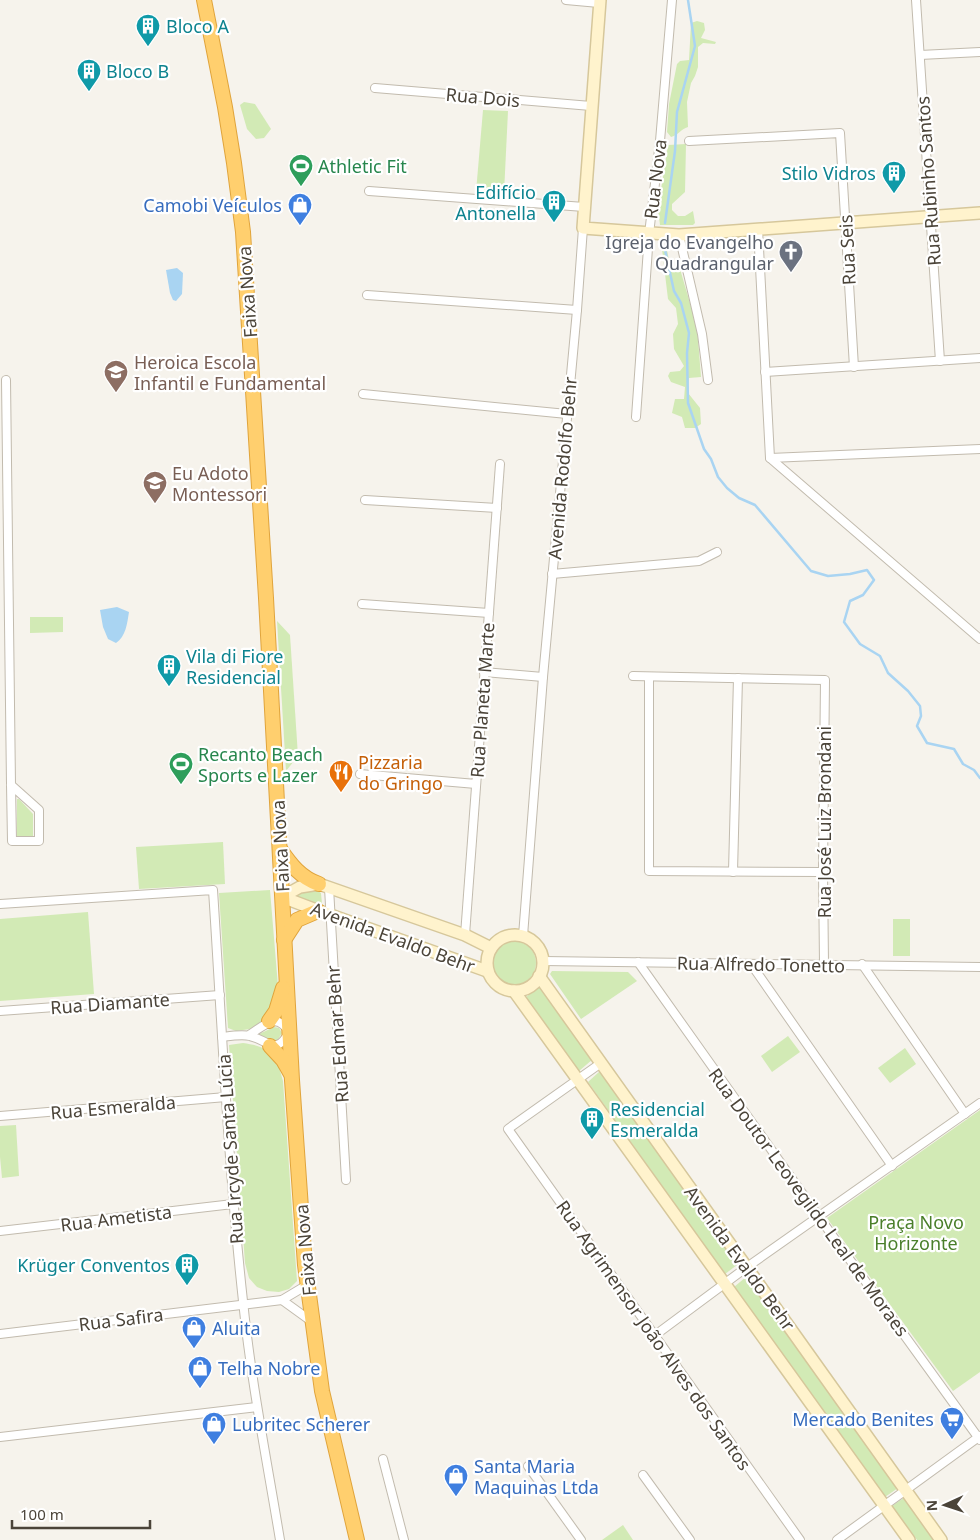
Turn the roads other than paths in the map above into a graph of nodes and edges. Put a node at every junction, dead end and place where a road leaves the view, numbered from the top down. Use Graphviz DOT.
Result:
graph roads {
  1 [pos="204,0"];
  2 [pos="566,0"];
  3 [pos="672,0"];
  4 [pos="916,0"];
  5 [pos="600,1"];
  6 [pos="980,52"];
  7 [pos="920,55"];
  8 [pos="375,88"];
  9 [pos="591,106"];
  10 [pos="689,141"];
  11 [pos="369,191"];
  12 [pos="584,207"];
  13 [pos="980,213"];
  14 [pos="930,217"];
  15 [pos="846,222"];
  16 [pos="583,228"];
  17 [pos="758,229"];
  18 [pos="649,234"];
  19 [pos="678,235"];
  20 [pos="367,294"];
  21 [pos="577,310"];
  22 [pos="980,358"];
  23 [pos="940,361"];
  24 [pos="854,367"];
  25 [pos="765,372"];
  26 [pos="6,380"];
  27 [pos="708,380"];
  28 [pos="363,394"];
  29 [pos="567,414"];
  30 [pos="636,417"];
  31 [pos="4,449"];
  32 [pos="980,449"];
  33 [pos="770,458"];
  34 [pos="500,464"];
  35 [pos="4,468"];
  36 [pos="365,500"];
  37 [pos="497,508"];
  38 [pos="717,552"];
  39 [pos="552,574"];
  40 [pos="362,604"];
  41 [pos="489,613"];
  42 [pos="980,639"];
  43 [pos="484,672"];
  44 [pos="633,676"];
  45 [pos="543,677"];
  46 [pos="649,677"];
  47 [pos="738,678"];
  48 [pos="360,774"];
  49 [pos="476,784"];
  50 [pos="11,785"];
  51 [pos="280,849"];
  52 [pos="734,872"];
  53 [pos="823,872"];
  54 [pos="324,886"];
  55 [pos="282,897"];
  56 [pos="0,904"];
  57 [pos="324,913"];
  58 [pos="465,935"];
  59 [pos="523,936"];
  60 [pos="284,940"];
  61 [pos="491,948"];
  62 [pos="543,960"];
  63 [pos="638,962"];
  64 [pos="751,964"];
  65 [pos="824,964"];
  66 [pos="862,964"];
  67 [pos="980,967"];
  68 [pos="488,971"];
  69 [pos="539,976"];
  70 [pos="286,978"];
  71 [pos="514,992"];
  72 [pos="220,995"];
  73 [pos="0,1011"];
  74 [pos="270,1021"];
  75 [pos="289,1032"];
  76 [pos="249,1036"];
  77 [pos="222,1037"];
  78 [pos="270,1046"];
  79 [pos="601,1063"];
  80 [pos="292,1075"];
  81 [pos="578,1080"];
  82 [pos="226,1097"];
  83 [pos="980,1104"];
  84 [pos="965,1114"];
  85 [pos="0,1116"];
  86 [pos="892,1166"];
  87 [pos="346,1180"];
  88 [pos="233,1204"];
  89 [pos="819,1217"];
  90 [pos="0,1231"];
  91 [pos="747,1268"];
  92 [pos="725,1284"];
  93 [pos="308,1285"];
  94 [pos="282,1300"];
  95 [pos="243,1303"];
  96 [pos="312,1321"];
  97 [pos="0,1334"];
  98 [pos="654,1336"];
  99 [pos="258,1407"];
  100 [pos="0,1437"];
  101 [pos="979,1438"];
  102 [pos="383,1459"];
  103 [pos="528,1466"];
  104 [pos="643,1475"];
  105 [pos="906,1490"];
  106 [pos="884,1505"];
  107 [pos="280,1540"];
  108 [pos="357,1540"];
  109 [pos="404,1540"];
  110 [pos="581,1540"];
  111 [pos="690,1540"];
  112 [pos="800,1540"];
  113 [pos="837,1540"];
  114 [pos="909,1540"];
  115 [pos="942,1540"];
  1 -- 51 [label="highway, Faixa Nova"];
  2 -- 5 [label="street"];
  3 -- 18 [label="street, Rua Nova"];
  4 -- 7 [label="street, Rua Rubinho Santos"];
  5 -- 9 [label="street, Avenida Rodolfo Behr"];
  6 -- 7 [label="street"];
  7 -- 14 [label="street, Rua Rubinho Santos"];
  8 -- 9 [label="street, Rua Dois"];
  9 -- 12 [label="street, Avenida Rodolfo Behr"];
  10 -- 15 [label="street, Rua Seis"];
  11 -- 12 [label="street"];
  12 -- 16 [label="street, Avenida Rodolfo Behr"];
  13 -- 14 [label="street"];
  14 -- 15 [label="street"];
  14 -- 23 [label="street, Rua Rubinho Santos"];
  15 -- 17 [label="street"];
  15 -- 24 [label="street, Rua Seis"];
  16 -- 18 [label="street"];
  16 -- 21 [label="street, Avenida Rodolfo Behr"];
  17 -- 19 [label="street"];
  17 -- 25 [label="street"];
  18 -- 19 [label="street"];
  18 -- 30 [label="street, Rua Nova"];
  19 -- 27 [label="street"];
  20 -- 21 [label="street"];
  21 -- 29 [label="street, Avenida Rodolfo Behr"];
  22 -- 23 [label="street"];
  23 -- 24 [label="street"];
  24 -- 25 [label="street"];
  25 -- 33 [label="street"];
  26 -- 31 [label="street"];
  28 -- 29 [label="street"];
  29 -- 39 [label="street, Avenida Rodolfo Behr"];
  31 -- 35 [label="street"];
  32 -- 33 [label="street"];
  33 -- 42 [label="street"];
  34 -- 37 [label="street, Rua Planeta Marte"];
  35 -- 50 [label="street"];
  36 -- 37 [label="street"];
  37 -- 41 [label="street, Rua Planeta Marte"];
  38 -- 39 [label="street"];
  39 -- 45 [label="street, Avenida Rodolfo Behr"];
  40 -- 41 [label="street"];
  41 -- 43 [label="street, Rua Planeta Marte"];
  43 -- 45 [label="street"];
  43 -- 49 [label="street, Rua Planeta Marte"];
  44 -- 46 [label="street"];
  45 -- 59 [label="street, Avenida Rodolfo Behr"];
  46 -- 47 [label="street"];
  46 -- 52 [label="street"];
  47 -- 52 [label="street"];
  47 -- 53 [label="street, Rua José Luiz Brondani"];
  48 -- 49 [label="street"];
  49 -- 58 [label="street, Rua Planeta Marte"];
  50 -- 50 [label="street"];
  51 -- 54 [label="highway"];
  51 -- 55 [label="highway, Faixa Nova"];
  52 -- 53 [label="street"];
  53 -- 65 [label="street, Rua José Luiz Brondani"];
  54 -- 55 [label="street, Avenida Evaldo Behr"];
  54 -- 57 [label="street, Rua Edmar Behr"];
  54 -- 58 [label="street, Avenida Evaldo Behr"];
  55 -- 57 [label="street, Avenida Evaldo Behr"];
  55 -- 60 [label="highway, Faixa Nova"];
  56 -- 72 [label="street, Rua Ircyde Santa Lúcia"];
  57 -- 60 [label="highway"];
  57 -- 68 [label="street, Avenida Evaldo Behr"];
  57 -- 87 [label="street, Rua Edmar Behr"];
  58 -- 61 [label="street, Avenida Evaldo Behr"];
  59 -- 61 [label="street"];
  59 -- 62 [label="street"];
  60 -- 70 [label="highway, Faixa Nova"];
  61 -- 68 [label="street"];
  62 -- 63 [label="street, Rua Alfredo Tonetto"];
  62 -- 69 [label="street"];
  63 -- 64 [label="street, Rua Alfredo Tonetto"];
  63 -- 89 [label="street, Rua Doutor Leovegildo Leal de Moraes"];
  64 -- 65 [label="street, Rua Alfredo Tonetto"];
  64 -- 86 [label="street"];
  65 -- 66 [label="street, Rua Alfredo Tonetto"];
  66 -- 67 [label="street, Rua Alfredo Tonetto"];
  66 -- 84 [label="street"];
  68 -- 71 [label="street"];
  69 -- 71 [label="street"];
  69 -- 79 [label="street, Avenida Evaldo Behr"];
  70 -- 74 [label="highway"];
  70 -- 75 [label="highway, Faixa Nova"];
  71 -- 81 [label="street, Avenida Evaldo Behr"];
  72 -- 73 [label="street, Rua Diamante"];
  72 -- 77 [label="street, Rua Ircyde Santa Lúcia"];
  74 -- 75 [label="street"];
  74 -- 76 [label="street"];
  75 -- 78 [label="street"];
  75 -- 80 [label="highway, Faixa Nova"];
  76 -- 77 [label="street"];
  76 -- 78 [label="street"];
  77 -- 82 [label="street, Rua Ircyde Santa Lúcia"];
  78 -- 80 [label="highway"];
  79 -- 81 [label="street"];
  79 -- 91 [label="street, Avenida Evaldo Behr"];
  80 -- 93 [label="highway, Faixa Nova"];
  81 -- 92 [label="street, Avenida Evaldo Behr"];
  81 -- 98 [label="street, Rua Agrimensor João Alves dos Santos"];
  82 -- 85 [label="street, Rua Esmeralda"];
  82 -- 88 [label="street, Rua Ircyde Santa Lúcia"];
  83 -- 84 [label="street"];
  84 -- 86 [label="street"];
  86 -- 89 [label="street"];
  88 -- 90 [label="street, Rua Ametista"];
  88 -- 95 [label="street, Rua Ircyde Santa Lúcia"];
  89 -- 91 [label="street"];
  89 -- 101 [label="street, Rua Doutor Leovegildo Leal de Moraes"];
  91 -- 92 [label="street"];
  91 -- 105 [label="street, Avenida Evaldo Behr"];
  92 -- 98 [label="street"];
  92 -- 106 [label="street, Avenida Evaldo Behr"];
  93 -- 94 [label="street"];
  93 -- 96 [label="highway, Faixa Nova"];
  94 -- 95 [label="street, Rua Safira"];
  94 -- 96 [label="street"];
  95 -- 97 [label="street, Rua Safira"];
  95 -- 99 [label="street, Rua Ircyde Santa Lúcia"];
  96 -- 108 [label="highway, Faixa Nova"];
  98 -- 112 [label="street, Rua Agrimensor João Alves dos Santos"];
  99 -- 100 [label="street"];
  99 -- 107 [label="street, Rua Ircyde Santa Lúcia"];
  101 -- 105 [label="street"];
  102 -- 109 [label="street"];
  103 -- 110 [label="street"];
  104 -- 111 [label="street"];
  105 -- 106 [label="street"];
  105 -- 115 [label="street, Avenida Evaldo Behr"];
  106 -- 113 [label="street"];
  106 -- 114 [label="street, Avenida Evaldo Behr"];
}
